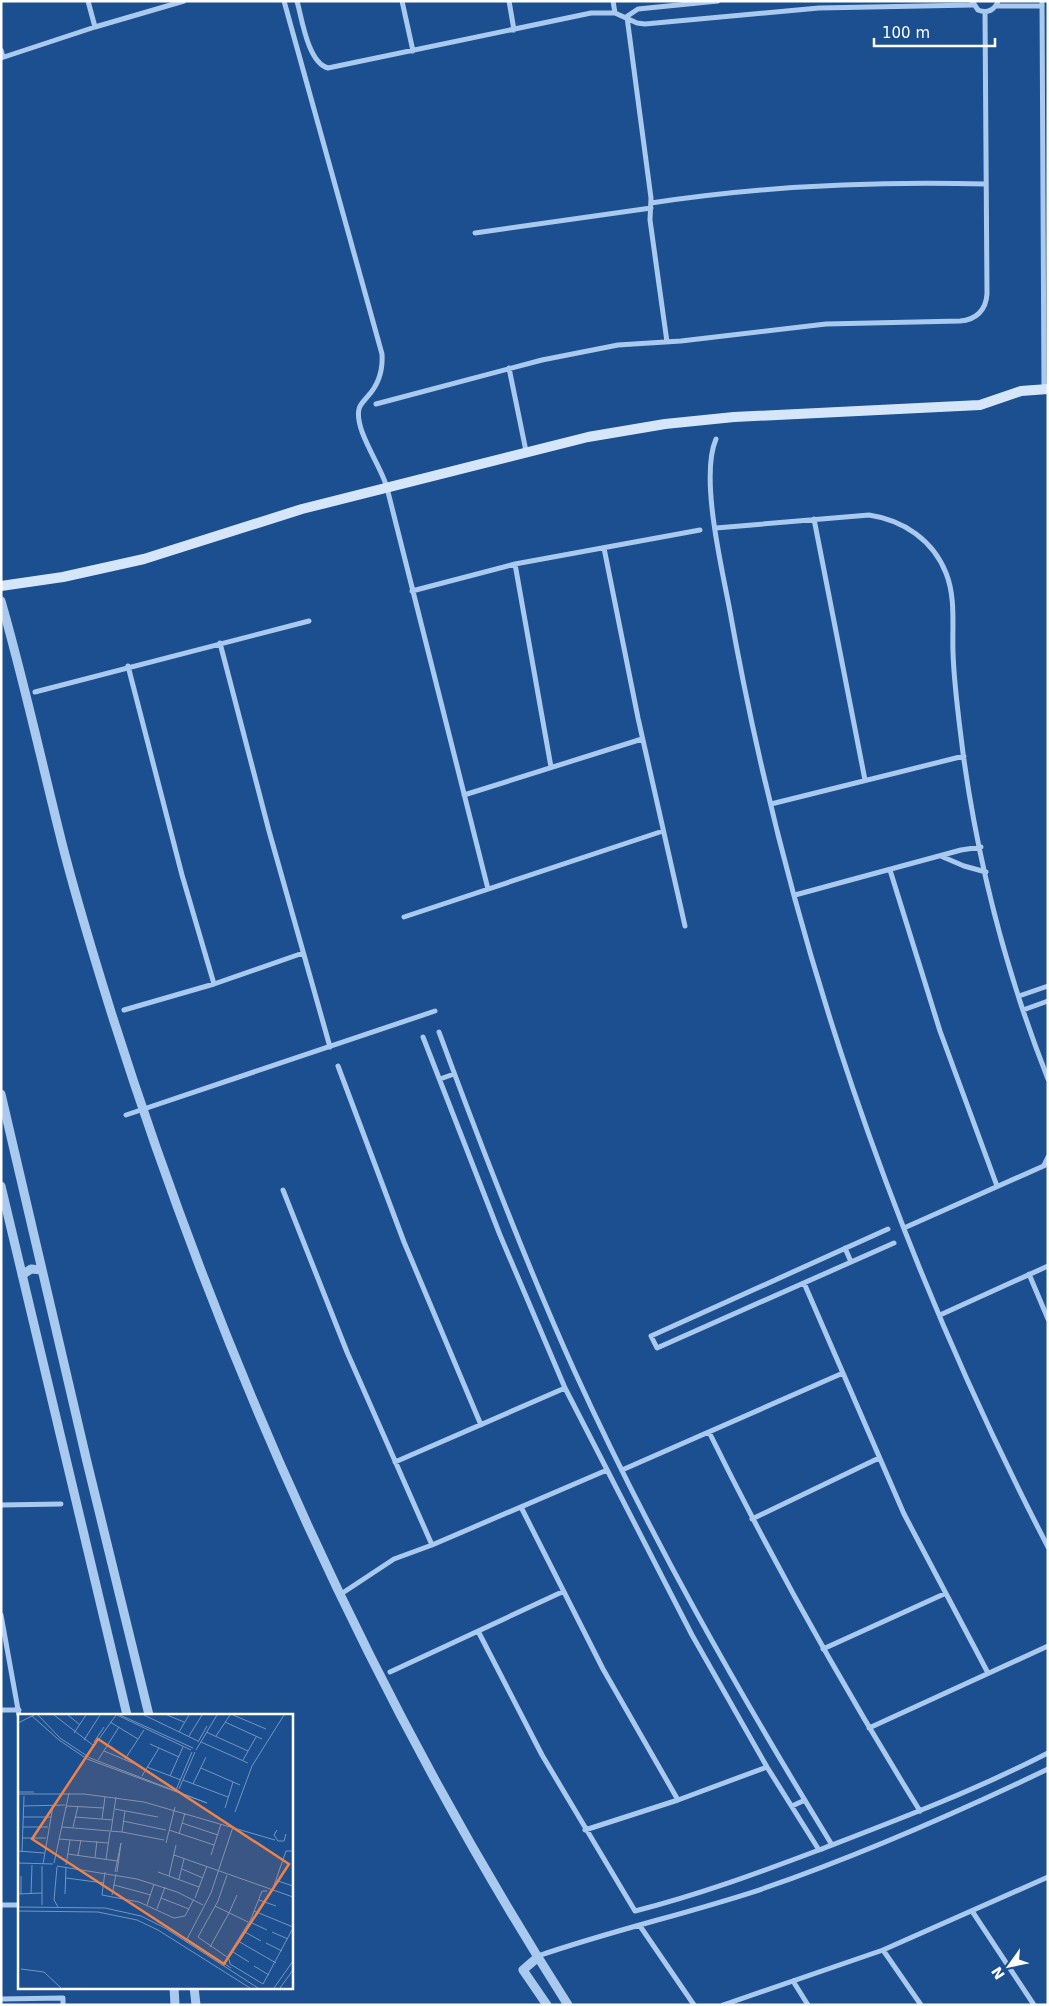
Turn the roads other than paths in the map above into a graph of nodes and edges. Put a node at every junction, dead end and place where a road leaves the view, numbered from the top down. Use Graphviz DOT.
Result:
graph roads {
  1 [pos="88,1"];
  2 [pos="184,1"];
  3 [pos="284,1"];
  4 [pos="297,1"];
  5 [pos="402,1"];
  6 [pos="509,1"];
  7 [pos="613,1"];
  8 [pos="714,1"];
  9 [pos="718,1"];
  10 [pos="819,1"];
  11 [pos="972,3"];
  12 [pos="997,4"];
  13 [pos="1042,4"];
  14 [pos="819,8"];
  15 [pos="985,12"];
  16 [pos="615,13"];
  17 [pos="626,16"];
  18 [pos="96,27"];
  19 [pos="514,30"];
  20 [pos="1,50"];
  21 [pos="414,51"];
  22 [pos="2,58"];
  23 [pos="986,184"];
  24 [pos="651,205"];
  25 [pos="475,234"];
  26 [pos="667,342"];
  27 [pos="509,368"];
  28 [pos="1046,389"];
  29 [pos="376,404"];
  30 [pos="716,438"];
  31 [pos="526,451"];
  32 [pos="387,488"];
  33 [pos="814,519"];
  34 [pos="716,528"];
  35 [pos="700,530"];
  36 [pos="604,548"];
  37 [pos="515,564"];
  38 [pos="1,586"];
  39 [pos="412,591"];
  40 [pos="1,601"];
  41 [pos="309,621"];
  42 [pos="220,644"];
  43 [pos="128,666"];
  44 [pos="35,692"];
  45 [pos="642,739"];
  46 [pos="964,756"];
  47 [pos="551,767"];
  48 [pos="866,780"];
  49 [pos="464,795"];
  50 [pos="771,804"];
  51 [pos="663,831"];
  52 [pos="981,847"];
  53 [pos="943,856"];
  54 [pos="890,870"];
  55 [pos="986,872"];
  56 [pos="488,889"];
  57 [pos="794,895"];
  58 [pos="404,917"];
  59 [pos="685,926"];
  60 [pos="303,953"];
  61 [pos="214,984"];
  62 [pos="1048,986"];
  63 [pos="1019,996"];
  64 [pos="1048,1001"];
  65 [pos="124,1010"];
  66 [pos="1023,1010"];
  67 [pos="435,1011"];
  68 [pos="438,1032"];
  69 [pos="424,1037"];
  70 [pos="330,1047"];
  71 [pos="338,1066"];
  72 [pos="454,1074"];
  73 [pos="440,1079"];
  74 [pos="1048,1079"];
  75 [pos="1,1094"];
  76 [pos="143,1110"];
  77 [pos="126,1115"];
  78 [pos="1048,1158"];
  79 [pos="1046,1164"];
  80 [pos="1,1186"];
  81 [pos="997,1186"];
  82 [pos="283,1190"];
  83 [pos="904,1228"];
  84 [pos="888,1229"];
  85 [pos="894,1243"];
  86 [pos="845,1248"];
  87 [pos="851,1262"];
  88 [pos="1048,1266"];
  89 [pos="42,1270"];
  90 [pos="1029,1274"];
  91 [pos="22,1275"];
  92 [pos="804,1283"];
  93 [pos="940,1315"];
  94 [pos="1048,1319"];
  95 [pos="843,1372"];
  96 [pos="565,1388"];
  97 [pos="481,1425"];
  98 [pos="709,1432"];
  99 [pos="880,1458"];
  100 [pos="396,1462"];
  101 [pos="607,1470"];
  102 [pos="622,1470"];
  103 [pos="61,1504"];
  104 [pos="1,1505"];
  105 [pos="521,1507"];
  106 [pos="752,1519"];
  107 [pos="432,1545"];
  108 [pos="1048,1546"];
  109 [pos="562,1592"];
  110 [pos="341,1594"];
  111 [pos="944,1594"];
  112 [pos="1,1615"];
  113 [pos="478,1631"];
  114 [pos="1048,1646"];
  115 [pos="823,1649"];
  116 [pos="390,1672"];
  117 [pos="988,1673"];
  118 [pos="1,1710"];
  119 [pos="19,1713"];
  120 [pos="127,1714"];
  121 [pos="149,1714"];
  122 [pos="869,1728"];
  123 [pos="1048,1753"];
  124 [pos="767,1767"];
  125 [pos="1048,1769"];
  126 [pos="678,1800"];
  127 [pos="805,1800"];
  128 [pos="792,1806"];
  129 [pos="920,1811"];
  130 [pos="586,1830"];
  131 [pos="832,1845"];
  132 [pos="819,1850"];
  133 [pos="1048,1877"];
  134 [pos="1,1905"];
  135 [pos="18,1905"];
  136 [pos="972,1911"];
  137 [pos="640,1926"];
  138 [pos="883,1950"];
  139 [pos="538,1956"];
  140 [pos="793,1981"];
  141 [pos="174,1988"];
  142 [pos="194,1988"];
  143 [pos="1,1999"];
  144 [pos="63,2005"];
  145 [pos="176,2005"];
  146 [pos="196,2005"];
  147 [pos="547,2005"];
  148 [pos="568,2005"];
  149 [pos="694,2005"];
  150 [pos="724,2005"];
  151 [pos="808,2005"];
  152 [pos="921,2005"];
  153 [pos="1034,2005"];
  1 -- 18 [label="street"];
  2 -- 18 [label="street"];
  3 -- 32 [label="street"];
  4 -- 21 [label="street"];
  5 -- 21 [label="street"];
  6 -- 19 [label="street"];
  7 -- 16 [label="street"];
  8 -- 9 [label="street"];
  8 -- 17 [label="street"];
  10 -- 14 [label="street"];
  11 -- 14 [label="street"];
  11 -- 15 [label="street"];
  12 -- 13 [label="street"];
  12 -- 15 [label="street"];
  13 -- 28 [label="street"];
  14 -- 17 [label="street"];
  15 -- 23 [label="street"];
  16 -- 17 [label="street"];
  16 -- 19 [label="street"];
  17 -- 24 [label="street"];
  18 -- 22 [label="street"];
  19 -- 21 [label="street"];
  20 -- 22 [label="street"];
  23 -- 24 [label="street"];
  23 -- 26 [label="street"];
  24 -- 25 [label="street"];
  24 -- 26 [label="street"];
  26 -- 27 [label="street"];
  27 -- 29 [label="street"];
  27 -- 31 [label="street"];
  28 -- 31 [label="main road"];
  30 -- 34 [label="street"];
  31 -- 32 [label="main road"];
  32 -- 38 [label="main road"];
  32 -- 39 [label="street"];
  33 -- 34 [label="street"];
  33 -- 46 [label="street"];
  33 -- 48 [label="street"];
  34 -- 50 [label="street"];
  35 -- 36 [label="street"];
  36 -- 37 [label="street"];
  36 -- 45 [label="street"];
  37 -- 39 [label="street"];
  37 -- 47 [label="street"];
  39 -- 49 [label="street"];
  40 -- 76 [label="street"];
  41 -- 42 [label="street"];
  42 -- 43 [label="street"];
  42 -- 60 [label="street"];
  43 -- 44 [label="street"];
  43 -- 61 [label="street"];
  45 -- 47 [label="street"];
  45 -- 51 [label="street"];
  46 -- 48 [label="street"];
  46 -- 52 [label="street"];
  47 -- 49 [label="street"];
  48 -- 50 [label="street"];
  49 -- 56 [label="street"];
  50 -- 57 [label="street"];
  51 -- 56 [label="street"];
  51 -- 59 [label="street"];
  52 -- 53 [label="street"];
  52 -- 55 [label="street"];
  53 -- 54 [label="street"];
  53 -- 55 [label="street"];
  54 -- 57 [label="street"];
  54 -- 81 [label="street"];
  55 -- 63 [label="street"];
  56 -- 58 [label="street"];
  57 -- 83 [label="street"];
  60 -- 61 [label="street"];
  60 -- 70 [label="street"];
  61 -- 65 [label="street"];
  62 -- 63 [label="street"];
  63 -- 66 [label="street"];
  64 -- 66 [label="street"];
  66 -- 74 [label="street"];
  67 -- 70 [label="street"];
  68 -- 72 [label="street"];
  69 -- 73 [label="street"];
  70 -- 76 [label="street"];
  71 -- 97 [label="street"];
  72 -- 73 [label="street"];
  72 -- 102 [label="street"];
  73 -- 96 [label="street"];
  75 -- 89 [label="street"];
  76 -- 77 [label="street"];
  76 -- 110 [label="street"];
  78 -- 79 [label="street"];
  79 -- 81 [label="street"];
  80 -- 91 [label="street"];
  81 -- 83 [label="street"];
  82 -- 100 [label="street"];
  83 -- 93 [label="street"];
  84 -- 86 [label="street"];
  85 -- 87 [label="street"];
  86 -- 87 [label="street"];
  86 -- 92 [label="street"];
  87 -- 92 [label="street"];
  88 -- 90 [label="street"];
  89 -- 91 [label="street"];
  89 -- 121 [label="street"];
  90 -- 93 [label="street"];
  90 -- 94 [label="street"];
  91 -- 120 [label="street"];
  92 -- 95 [label="street"];
  93 -- 108 [label="street"];
  95 -- 98 [label="street"];
  95 -- 99 [label="street"];
  96 -- 97 [label="street"];
  96 -- 101 [label="street"];
  97 -- 100 [label="street"];
  98 -- 102 [label="street"];
  98 -- 106 [label="street"];
  99 -- 106 [label="street"];
  99 -- 111 [label="street"];
  100 -- 107 [label="street"];
  101 -- 105 [label="street"];
  101 -- 124 [label="street"];
  102 -- 127 [label="street"];
  103 -- 104 [label="street"];
  105 -- 107 [label="street"];
  105 -- 109 [label="street"];
  106 -- 115 [label="street"];
  107 -- 110 [label="street"];
  109 -- 113 [label="street"];
  109 -- 126 [label="street"];
  110 -- 139 [label="street"];
  111 -- 115 [label="street"];
  111 -- 117 [label="street"];
  112 -- 119 [label="street"];
  113 -- 116 [label="street"];
  113 -- 130 [label="street"];
  114 -- 117 [label="street"];
  115 -- 122 [label="street"];
  117 -- 122 [label="street"];
  118 -- 119 [label="street"];
  122 -- 129 [label="street"];
  123 -- 129 [label="street"];
  124 -- 126 [label="street"];
  124 -- 128 [label="street"];
  125 -- 137 [label="street"];
  126 -- 130 [label="street"];
  127 -- 128 [label="street"];
  127 -- 131 [label="street"];
  128 -- 132 [label="street"];
  129 -- 131 [label="street"];
  130 -- 132 [label="street"];
  131 -- 132 [label="street"];
  133 -- 136 [label="street"];
  134 -- 135 [label="street"];
  136 -- 138 [label="street"];
  136 -- 153 [label="street"];
  137 -- 139 [label="street"];
  137 -- 149 [label="street"];
  138 -- 140 [label="street"];
  138 -- 152 [label="street"];
  139 -- 147 [label="street"];
  139 -- 148 [label="street"];
  140 -- 150 [label="street"];
  140 -- 151 [label="street"];
  141 -- 145 [label="street"];
  142 -- 146 [label="street"];
  143 -- 144 [label="street"];
}
